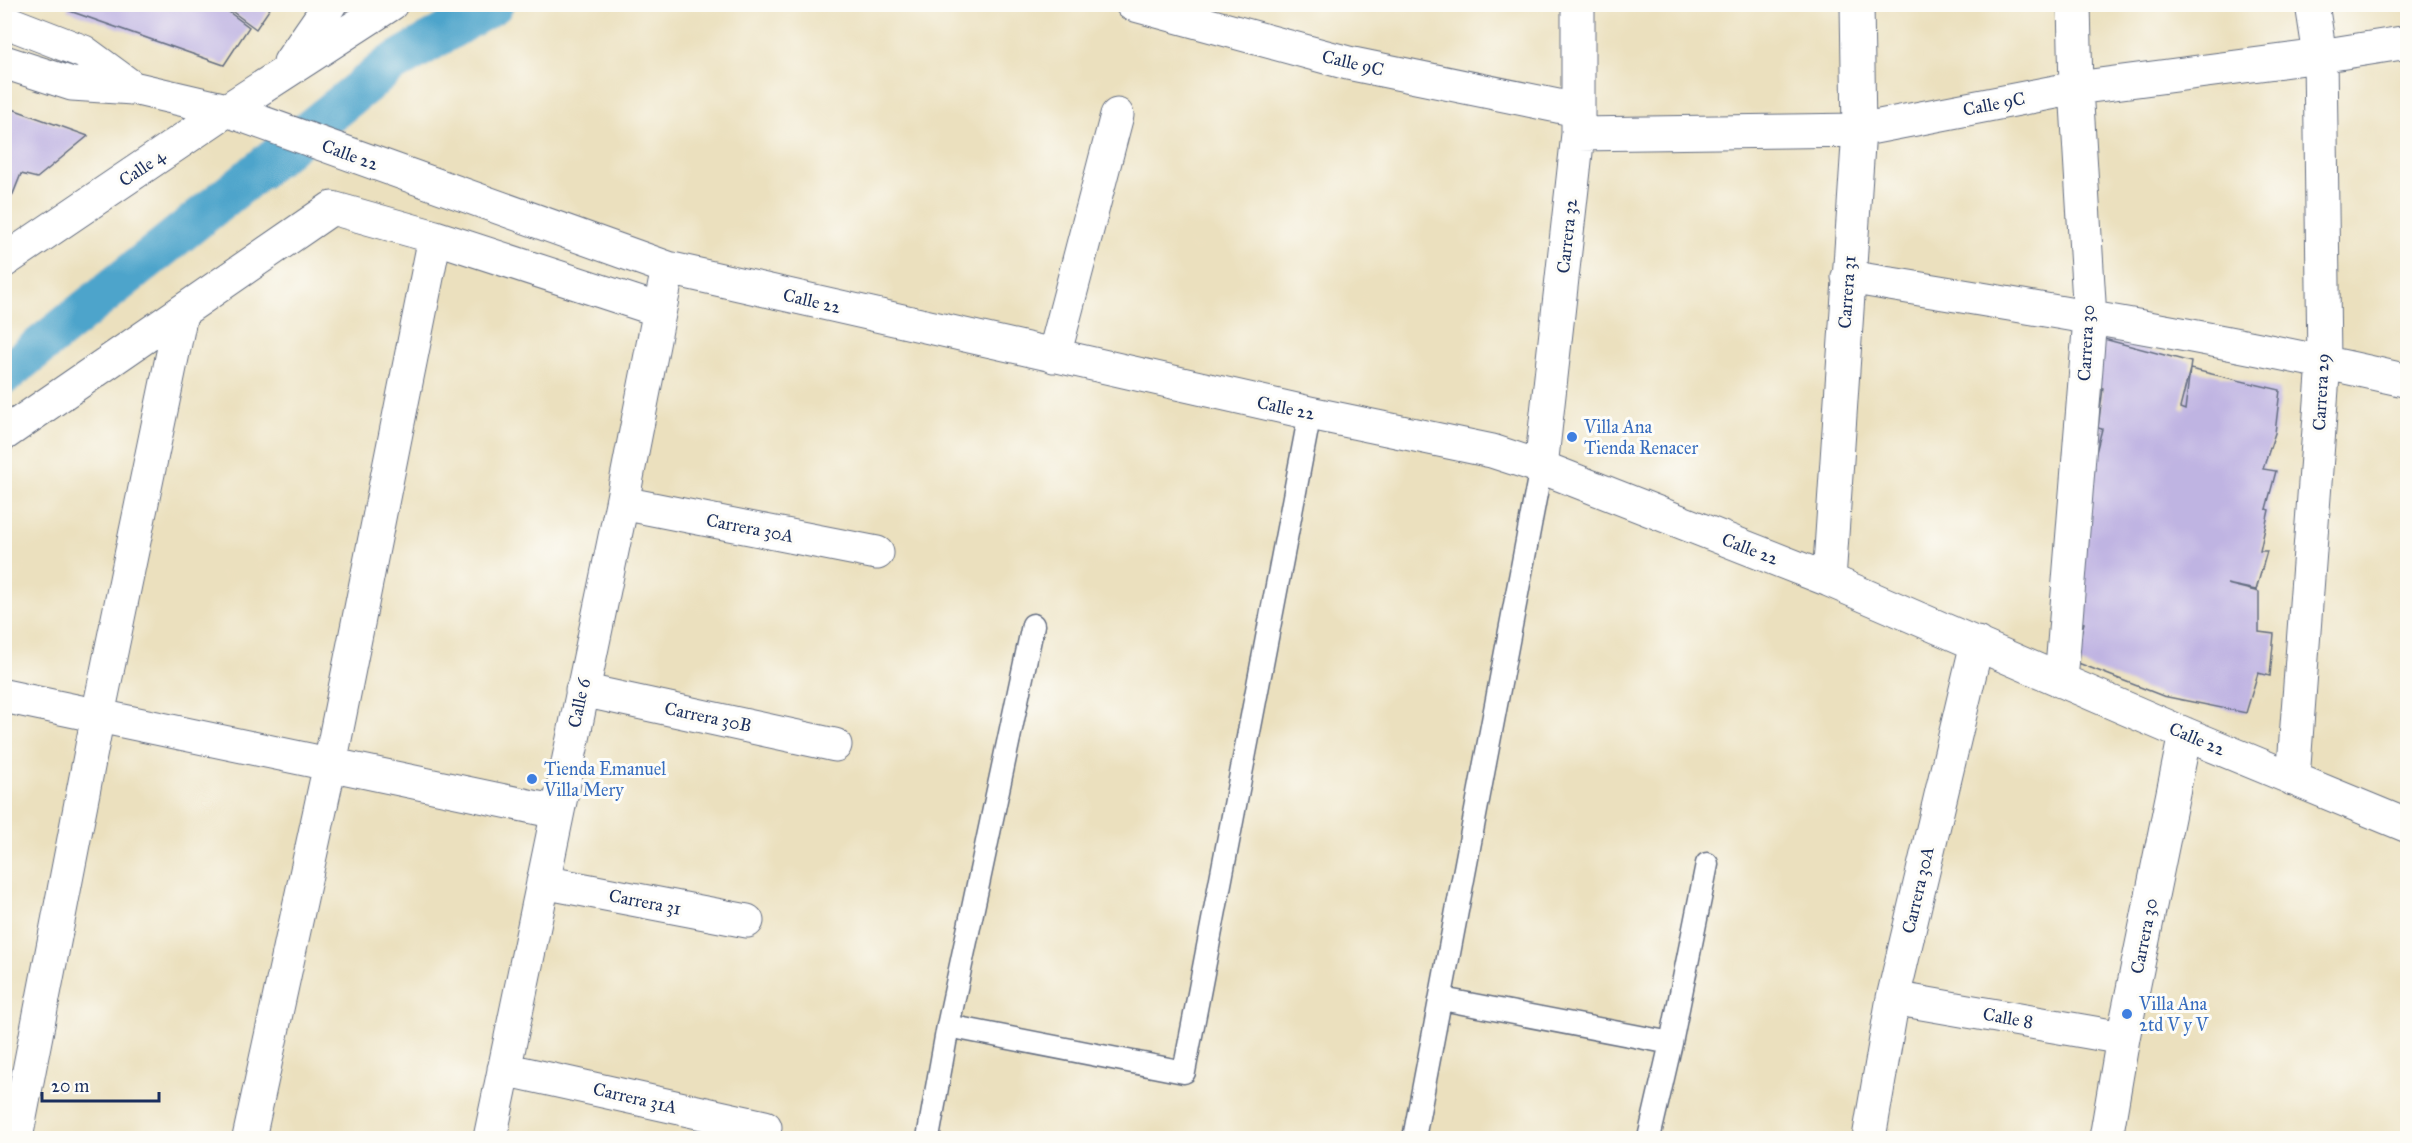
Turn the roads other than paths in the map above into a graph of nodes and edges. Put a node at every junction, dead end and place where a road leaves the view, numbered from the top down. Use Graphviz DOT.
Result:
graph roads {
  1 [pos="330,4"];
  2 [pos="391,4"];
  3 [pos="1132,4"];
  4 [pos="1578,4"];
  5 [pos="1857,4"];
  6 [pos="2074,4"];
  7 [pos="2312,4"];
  8 [pos="18,18"];
  9 [pos="2408,42"];
  10 [pos="2320,56"];
  11 [pos="4,62"];
  12 [pos="281,76"];
  13 [pos="133,88"];
  14 [pos="2076,88"];
  15 [pos="227,110"];
  16 [pos="1117,115"];
  17 [pos="1578,122"];
  18 [pos="1859,130"];
  19 [pos="435,237"];
  20 [pos="4,261"];
  21 [pos="668,268"];
  22 [pos="1848,277"];
  23 [pos="659,310"];
  24 [pos="181,314"];
  25 [pos="2090,318"];
  26 [pos="1054,356"];
  27 [pos="2324,362"];
  28 [pos="2408,381"];
  29 [pos="1310,413"];
  30 [pos="4,434"];
  31 [pos="1541,467"];
  32 [pos="622,502"];
  33 [pos="877,553"];
  34 [pos="1829,580"];
  35 [pos="1033,626"];
  36 [pos="1977,643"];
  37 [pos="2061,681"];
  38 [pos="582,690"];
  39 [pos="4,696"];
  40 [pos="98,715"];
  41 [pos="2185,734"];
  42 [pos="835,745"];
  43 [pos="330,764"];
  44 [pos="2293,779"];
  45 [pos="556,812"];
  46 [pos="2408,826"];
  47 [pos="1707,864"];
  48 [pos="543,882"];
  49 [pos="747,921"];
  50 [pos="1893,998"];
  51 [pos="1442,999"];
  52 [pos="948,1026"];
  53 [pos="2123,1038"];
  54 [pos="1671,1043"];
  55 [pos="504,1069"];
  56 [pos="765,1127"];
  57 [pos="16,1138"];
  58 [pos="249,1138"];
  59 [pos="490,1138"];
  60 [pos="928,1138"];
  61 [pos="1414,1138"];
  62 [pos="1649,1138"];
  63 [pos="1869,1138"];
  64 [pos="2106,1138"];
  1 -- 12 [label="street, Calle 4"];
  2 -- 12 [label="street, Calle 4"];
  3 -- 17 [label="street, Calle 9C"];
  4 -- 17 [label="street, Carrera 32"];
  5 -- 18 [label="street, Carrera 31"];
  6 -- 14 [label="street, Carrera 30"];
  7 -- 10 [label="street, Carrera 29"];
  8 -- 13 [label="street, Calle 22"];
  9 -- 10 [label="street, Calle 9C"];
  10 -- 14 [label="street, Calle 9C"];
  10 -- 27 [label="street, Carrera 29"];
  11 -- 13 [label="street, Calle 22"];
  12 -- 15 [label="street, Calle 4"];
  13 -- 15 [label="street, Calle 22"];
  14 -- 18 [label="street, Calle 9C"];
  14 -- 25 [label="street, Carrera 30"];
  15 -- 20 [label="street, Calle 4"];
  15 -- 21 [label="street, Calle 22"];
  16 -- 26 [label="street"];
  17 -- 18 [label="street, Calle 9C"];
  17 -- 31 [label="street, Carrera 32"];
  18 -- 22 [label="street, Carrera 31"];
  19 -- 23 [label="street"];
  19 -- 24 [label="street"];
  19 -- 43 [label="street"];
  21 -- 23 [label="street, Calle 6"];
  21 -- 26 [label="street, Calle 22"];
  22 -- 25 [label="street"];
  22 -- 34 [label="street, Carrera 31"];
  23 -- 32 [label="street, Calle 6"];
  24 -- 30 [label="street"];
  24 -- 40 [label="street"];
  25 -- 27 [label="street"];
  25 -- 37 [label="street, Carrera 30"];
  26 -- 29 [label="street, Calle 22"];
  27 -- 28 [label="street"];
  27 -- 44 [label="street, Carrera 29"];
  29 -- 31 [label="street, Calle 22"];
  29 -- 52 [label="lane"];
  31 -- 34 [label="street, Calle 22"];
  31 -- 51 [label="lane"];
  32 -- 33 [label="street, Carrera 30A"];
  32 -- 38 [label="street, Calle 6"];
  34 -- 36 [label="street, Calle 22"];
  35 -- 52 [label="lane"];
  36 -- 37 [label="street, Calle 22"];
  36 -- 50 [label="street, Carrera 30A"];
  37 -- 41 [label="street, Calle 22"];
  38 -- 42 [label="street, Carrera 30B"];
  38 -- 45 [label="street, Calle 6"];
  39 -- 40 [label="street"];
  40 -- 43 [label="street"];
  40 -- 57 [label="street"];
  41 -- 44 [label="street, Calle 22"];
  41 -- 53 [label="street, Carrera 30"];
  43 -- 45 [label="street"];
  43 -- 58 [label="street"];
  44 -- 46 [label="street, Calle 22"];
  45 -- 48 [label="street, Calle 6"];
  47 -- 54 [label="lane"];
  48 -- 49 [label="street, Carrera 31"];
  48 -- 55 [label="street, Calle 6"];
  50 -- 53 [label="street, Calle 8"];
  50 -- 63 [label="street, Carrera 30A"];
  51 -- 54 [label="lane"];
  51 -- 61 [label="lane"];
  52 -- 60 [label="lane"];
  53 -- 64 [label="street, Carrera 30"];
  54 -- 62 [label="lane"];
  55 -- 56 [label="street, Carrera 31A"];
  55 -- 59 [label="street, Calle 6"];
}
